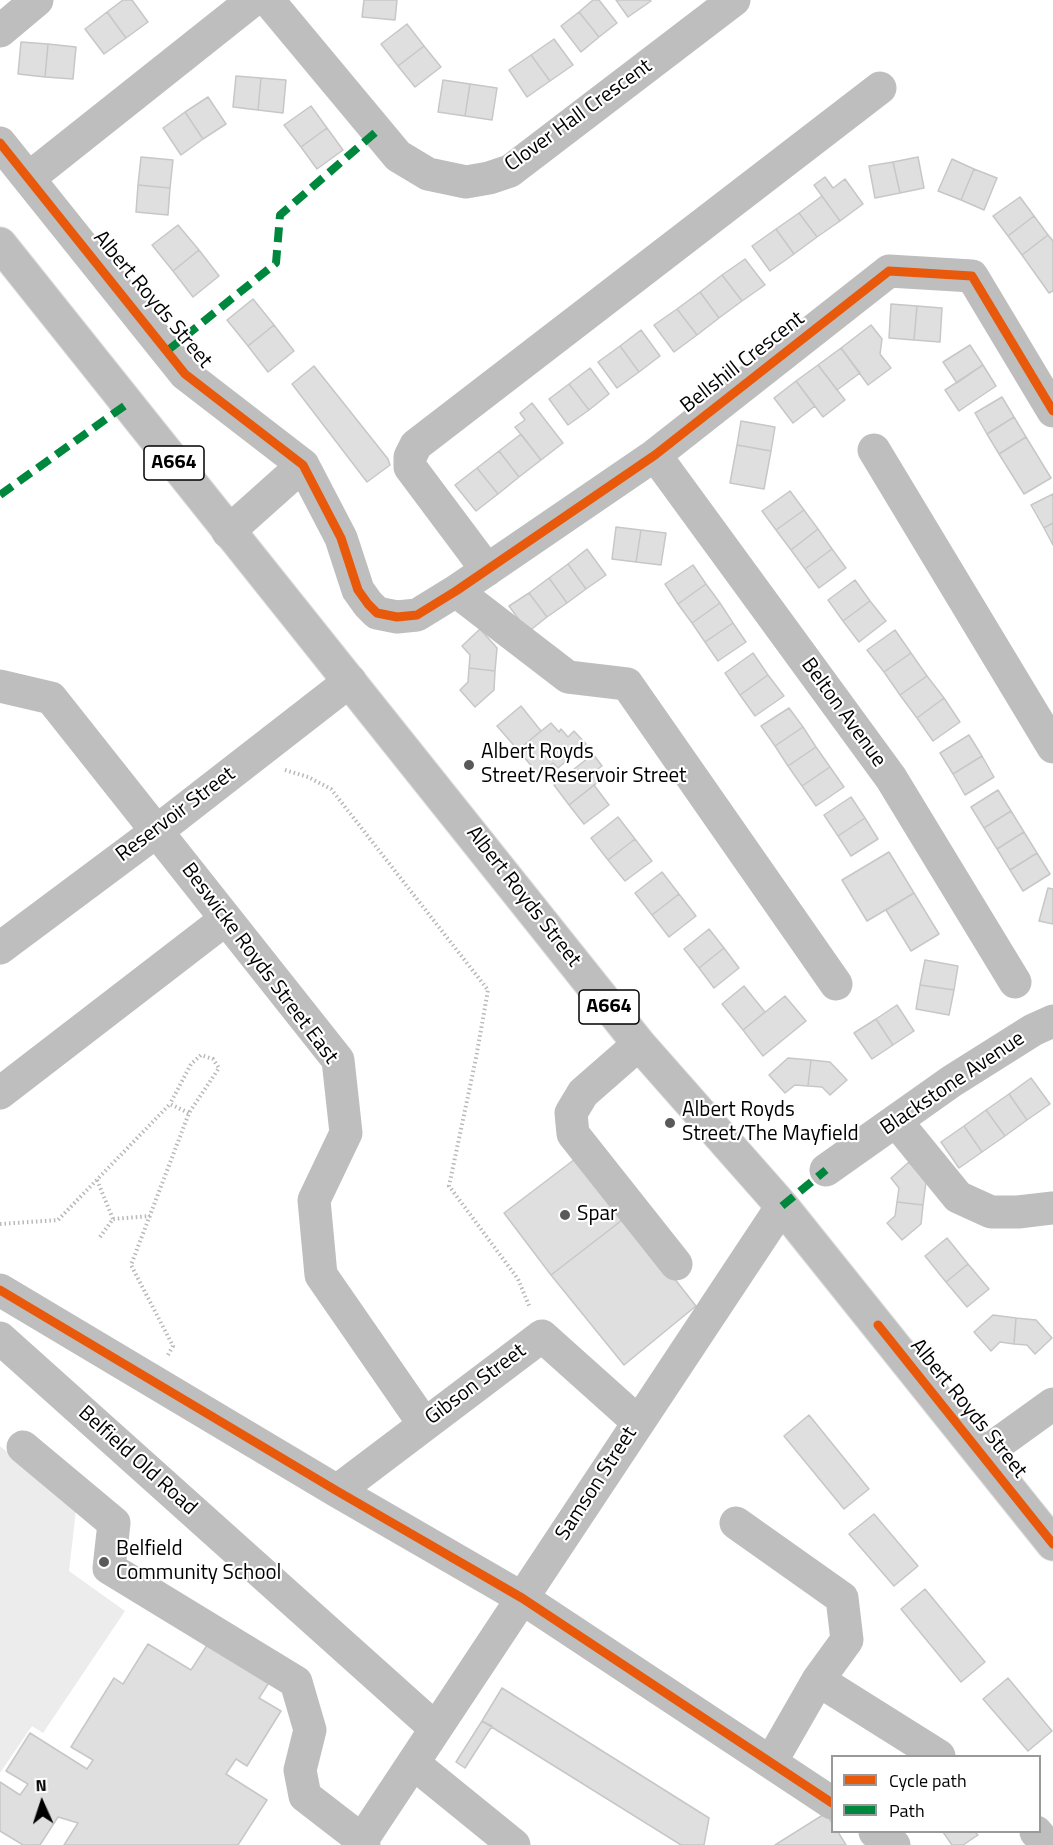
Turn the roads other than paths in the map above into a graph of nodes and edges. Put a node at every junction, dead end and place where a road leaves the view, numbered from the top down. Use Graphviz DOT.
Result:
graph roads {
  1 [pos="37,0"];
  2 [pos="253,0"];
  3 [pos="268,0"];
  4 [pos="734,0"];
  5 [pos="0,31"];
  6 [pos="880,88"];
  7 [pos="0,142"];
  8 [pos="29,178"];
  9 [pos="0,244"];
  10 [pos="1053,411"];
  11 [pos="874,450"];
  12 [pos="655,455"];
  13 [pos="303,465"];
  14 [pos="228,532"];
  15 [pos="487,570"];
  16 [pos="456,591"];
  17 [pos="417,615"];
  18 [pos="350,681"];
  19 [pos="0,686"];
  20 [pos="1053,747"];
  21 [pos="157,831"];
  22 [pos="226,919"];
  23 [pos="0,948"];
  24 [pos="1015,982"];
  25 [pos="836,984"];
  26 [pos="1053,1021"];
  27 [pos="639,1044"];
  28 [pos="0,1093"];
  29 [pos="896,1121"];
  30 [pos="826,1170"];
  31 [pos="782,1206"];
  32 [pos="1053,1208"];
  33 [pos="676,1264"];
  34 [pos="0,1290"];
  35 [pos="0,1338"];
  36 [pos="1053,1404"];
  37 [pos="638,1422"];
  38 [pos="424,1424"];
  39 [pos="23,1447"];
  40 [pos="982,1455"];
  41 [pos="337,1491"];
  42 [pos="736,1523"];
  43 [pos="1053,1544"];
  44 [pos="522,1598"];
  45 [pos="818,1680"];
  46 [pos="435,1728"];
  47 [pos="932,1755"];
  48 [pos="771,1762"];
  49 [pos="413,1763"];
  50 [pos="831,1802"];
  51 [pos="876,1833"];
  52 [pos="1037,1833"];
  53 [pos="363,1842"];
  54 [pos="514,1845"];
  55 [pos="894,1845"];
  56 [pos="1047,1845"];
  1 -- 5 [label="street"];
  2 -- 8 [label="street"];
  3 -- 4 [label="street, Clover Hall Crescent"];
  6 -- 15 [label="street"];
  7 -- 8 [label="street, Albert Royds Street"];
  8 -- 13 [label="street, Albert Royds Street"];
  9 -- 14 [label="street, Albert Royds Street / A664"];
  10 -- 12 [label="street, Bellshill Crescent"];
  11 -- 20 [label="street"];
  12 -- 15 [label="street, Bellshill Crescent"];
  12 -- 24 [label="street, Belton Avenue"];
  13 -- 14 [label="street"];
  13 -- 17 [label="street, Albert Royds Street"];
  14 -- 18 [label="street, Albert Royds Street / A664"];
  15 -- 16 [label="street, Bellshill Crescent"];
  16 -- 17 [label="street, Bellshill Crescent"];
  16 -- 25 [label="street"];
  18 -- 21 [label="street, Reservoir Street"];
  18 -- 27 [label="street, Albert Royds Street / A664"];
  19 -- 21 [label="street, Beswicke Royds Street East"];
  21 -- 22 [label="street, Beswicke Royds Street East"];
  21 -- 23 [label="street, Reservoir Street"];
  22 -- 28 [label="street"];
  22 -- 38 [label="street, Beswicke Royds Street East"];
  26 -- 29 [label="street, Blackstone Avenue"];
  27 -- 31 [label="street, Albert Royds Street / A664"];
  27 -- 33 [label="street"];
  29 -- 30 [label="street, Blackstone Avenue"];
  29 -- 32 [label="street"];
  31 -- 37 [label="street, Samson Street"];
  31 -- 40 [label="street, Albert Royds Street / A664"];
  34 -- 41 [label="street"];
  35 -- 46 [label="street, Belfield Old Road"];
  36 -- 40 [label="street"];
  37 -- 38 [label="street, Gibson Street"];
  37 -- 44 [label="street, Samson Street"];
  38 -- 41 [label="street, Gibson Street"];
  39 -- 53 [label="street"];
  40 -- 43 [label="street, Albert Royds Street / A664"];
  41 -- 44 [label="street"];
  42 -- 45 [label="street"];
  44 -- 46 [label="street, Samson Street"];
  44 -- 48 [label="street"];
  45 -- 47 [label="street"];
  45 -- 48 [label="street"];
  46 -- 49 [label="street, Samson Street"];
  48 -- 50 [label="street"];
  49 -- 53 [label="street, Samson Street"];
  49 -- 54 [label="street"];
  51 -- 55 [label="street"];
  52 -- 56 [label="street"];
}
